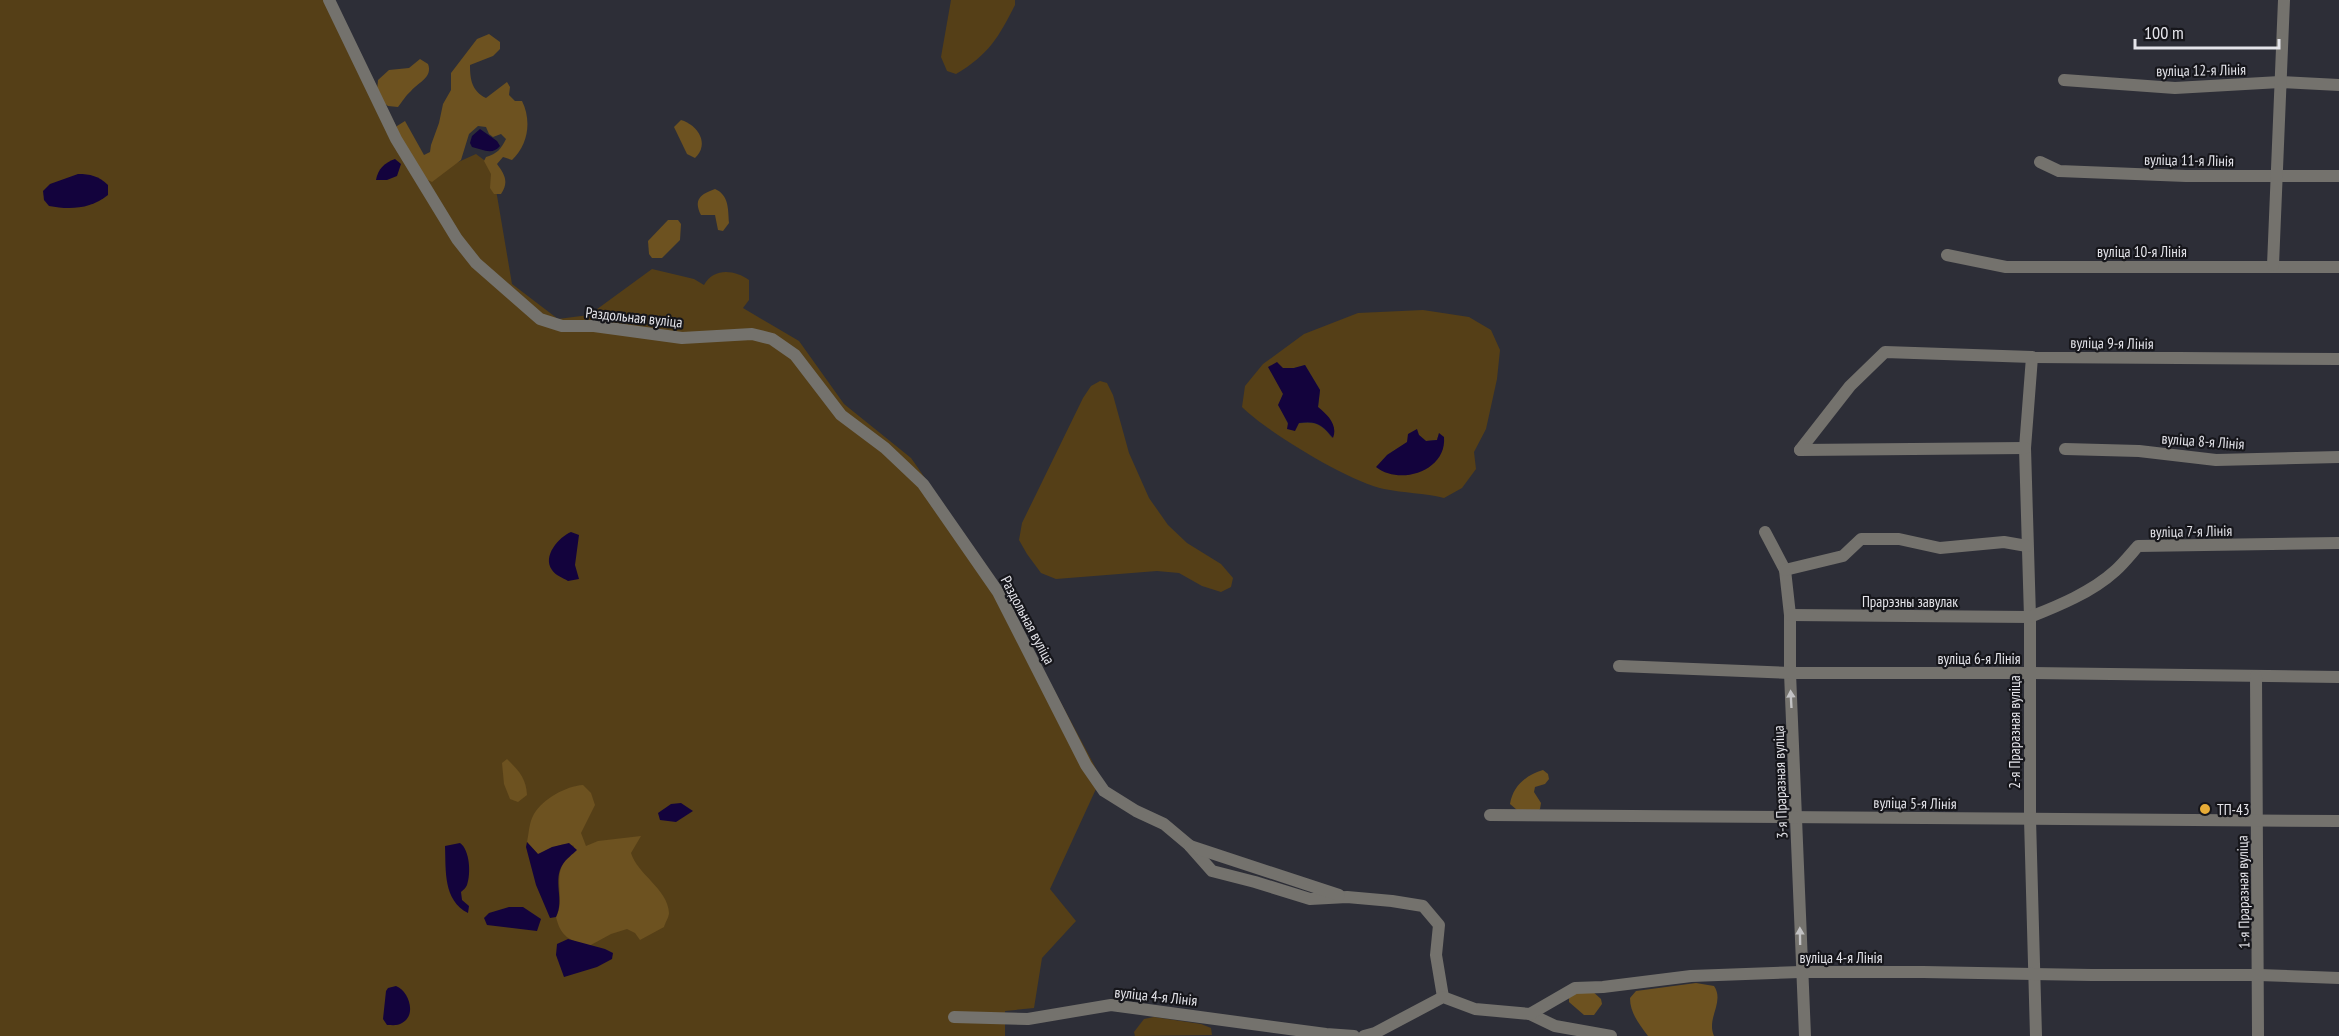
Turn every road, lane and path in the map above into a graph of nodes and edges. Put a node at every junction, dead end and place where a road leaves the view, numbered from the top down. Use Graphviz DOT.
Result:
graph roads {
  1 [pos="329,0"];
  2 [pos="2284,0"];
  3 [pos="2064,80"];
  4 [pos="2280,82"];
  5 [pos="2339,85"];
  6 [pos="2040,162"];
  7 [pos="2276,175"];
  8 [pos="2339,176"];
  9 [pos="1947,255"];
  10 [pos="2273,265"];
  11 [pos="2339,267"];
  12 [pos="2032,357"];
  13 [pos="2339,359"];
  14 [pos="2025,448"];
  15 [pos="2065,449"];
  16 [pos="2339,457"];
  17 [pos="1765,532"];
  18 [pos="2339,543"];
  19 [pos="2027,546"];
  20 [pos="1785,570"];
  21 [pos="1790,615"];
  22 [pos="2030,617"];
  23 [pos="1619,666"];
  24 [pos="1790,673"];
  25 [pos="2029,673"];
  26 [pos="2256,676"];
  27 [pos="2339,677"];
  28 [pos="1491,815"];
  29 [pos="1797,817"];
  30 [pos="2030,819"];
  31 [pos="2256,821"];
  32 [pos="2339,821"];
  33 [pos="1800,972"];
  34 [pos="2034,975"];
  35 [pos="2259,975"];
  36 [pos="2339,978"];
  37 [pos="1443,997"];
  38 [pos="1530,1014"];
  39 [pos="954,1017"];
  40 [pos="1354,1036"];
  41 [pos="1364,1036"];
  42 [pos="1611,1036"];
  43 [pos="1804,1036"];
  44 [pos="2036,1036"];
  45 [pos="2258,1036"];
  1 -- 37 [label="street, Раздольная вуліца"];
  2 -- 4 [label="street"];
  3 -- 4 [label="street, вуліца 12-я Лінія"];
  4 -- 5 [label="street, вуліца 12-я Лінія"];
  4 -- 7 [label="street"];
  6 -- 7 [label="street, вуліца 11-я Лінія"];
  7 -- 8 [label="street, вуліца 11-я Лінія"];
  7 -- 10 [label="street"];
  9 -- 10 [label="street, вуліца 10-я Лінія"];
  10 -- 11 [label="street, вуліца 10-я Лінія"];
  12 -- 13 [label="street, вуліца 9-я Лінія"];
  12 -- 14 [label="street, 2-я Праразная вуліца"];
  12 -- 14 [label="street, вуліца 9-я Лінія"];
  14 -- 19 [label="street, 2-я Праразная вуліца"];
  15 -- 16 [label="street, вуліца 8-я Лінія"];
  17 -- 20 [label="street, 3-я Праразная вуліца"];
  18 -- 22 [label="street, вуліца 7-я Лінія"];
  19 -- 20 [label="street"];
  19 -- 22 [label="street, 2-я Праразная вуліца"];
  20 -- 21 [label="street, 3-я Праразная вуліца"];
  21 -- 22 [label="street, Прарэзны завулак"];
  21 -- 24 [label="street, 3-я Праразная вуліца"];
  22 -- 25 [label="street, 2-я Праразная вуліца"];
  23 -- 24 [label="street, вуліца 6-я Лінія"];
  24 -- 25 [label="street, вуліца 6-я Лінія"];
  29 -- 24 [label="street, 3-я Праразная вуліца, one-way"];
  25 -- 26 [label="street, вуліца 6-я Лінія"];
  25 -- 30 [label="street, 2-я Праразная вуліца"];
  26 -- 27 [label="street, вуліца 6-я Лінія"];
  26 -- 31 [label="street, 1-я Праразная вуліца"];
  28 -- 29 [label="street, вуліца 5-я Лінія"];
  29 -- 30 [label="street, вуліца 5-я Лінія"];
  33 -- 29 [label="street, 3-я Праразная вуліца, one-way"];
  30 -- 31 [label="street, вуліца 5-я Лінія"];
  30 -- 34 [label="street, 2-я Праразная вуліца"];
  31 -- 32 [label="street, вуліца 5-я Лінія"];
  31 -- 35 [label="street, 1-я Праразная вуліца"];
  33 -- 34 [label="street, вуліца 4-я Лінія"];
  33 -- 38 [label="street, вуліца 4-я Лінія"];
  33 -- 43 [label="street, 3-я Праразная вуліца"];
  34 -- 35 [label="street, вуліца 4-я Лінія"];
  34 -- 44 [label="street, 2-я Праразная вуліца"];
  35 -- 36 [label="street, вуліца 4-я Лінія"];
  35 -- 45 [label="street, 1-я Праразная вуліца"];
  37 -- 38 [label="street"];
  37 -- 41 [label="street"];
  38 -- 42 [label="street"];
  39 -- 40 [label="street, вуліца 4-я Лінія"];
}
